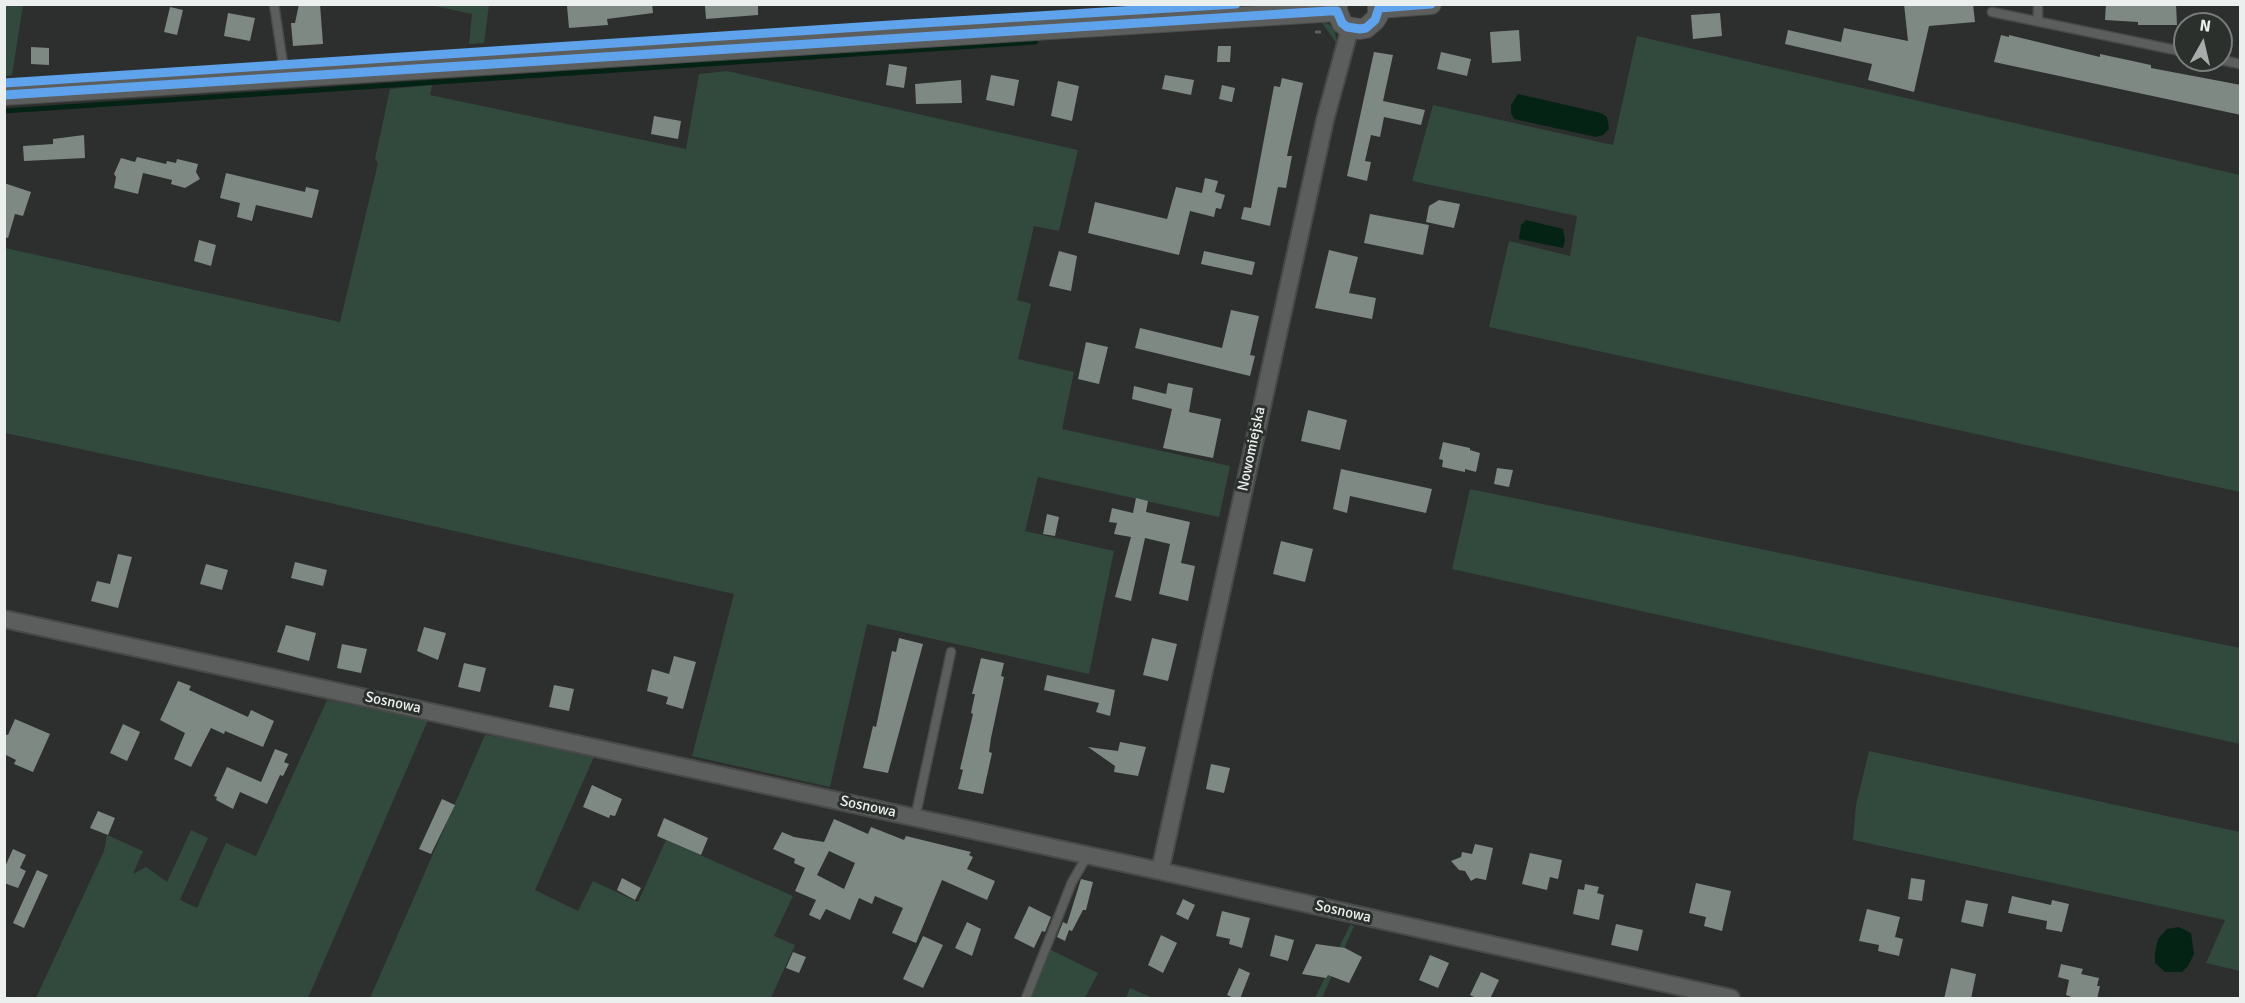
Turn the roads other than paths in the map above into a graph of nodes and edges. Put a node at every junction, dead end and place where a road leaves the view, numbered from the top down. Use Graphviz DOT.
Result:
graph roads {
  1 [pos="274,4"];
  2 [pos="1431,4"];
  3 [pos="2038,4"];
  4 [pos="1378,6"];
  5 [pos="1337,8"];
  6 [pos="1992,12"];
  7 [pos="2038,21"];
  8 [pos="1350,28"];
  9 [pos="2173,49"];
  10 [pos="285,77"];
  11 [pos="4,95"];
  12 [pos="4,619"];
  13 [pos="951,652"];
  14 [pos="915,818"];
  15 [pos="1087,856"];
  16 [pos="1160,871"];
  17 [pos="1026,999"];
  18 [pos="1731,999"];
  1 -- 10 [label="lane"];
  2 -- 4 [label="street"];
  3 -- 7 [label="lane"];
  4 -- 8 [label="street"];
  5 -- 8 [label="street"];
  5 -- 10 [label="street"];
  6 -- 7 [label="lane"];
  7 -- 9 [label="lane"];
  8 -- 16 [label="street, Nowomiejska"];
  10 -- 11 [label="street"];
  12 -- 14 [label="street, Sosnowa"];
  13 -- 14 [label="lane"];
  14 -- 15 [label="street, Sosnowa"];
  15 -- 16 [label="street, Sosnowa"];
  15 -- 17 [label="lane"];
  16 -- 18 [label="street, Sosnowa"];
}
